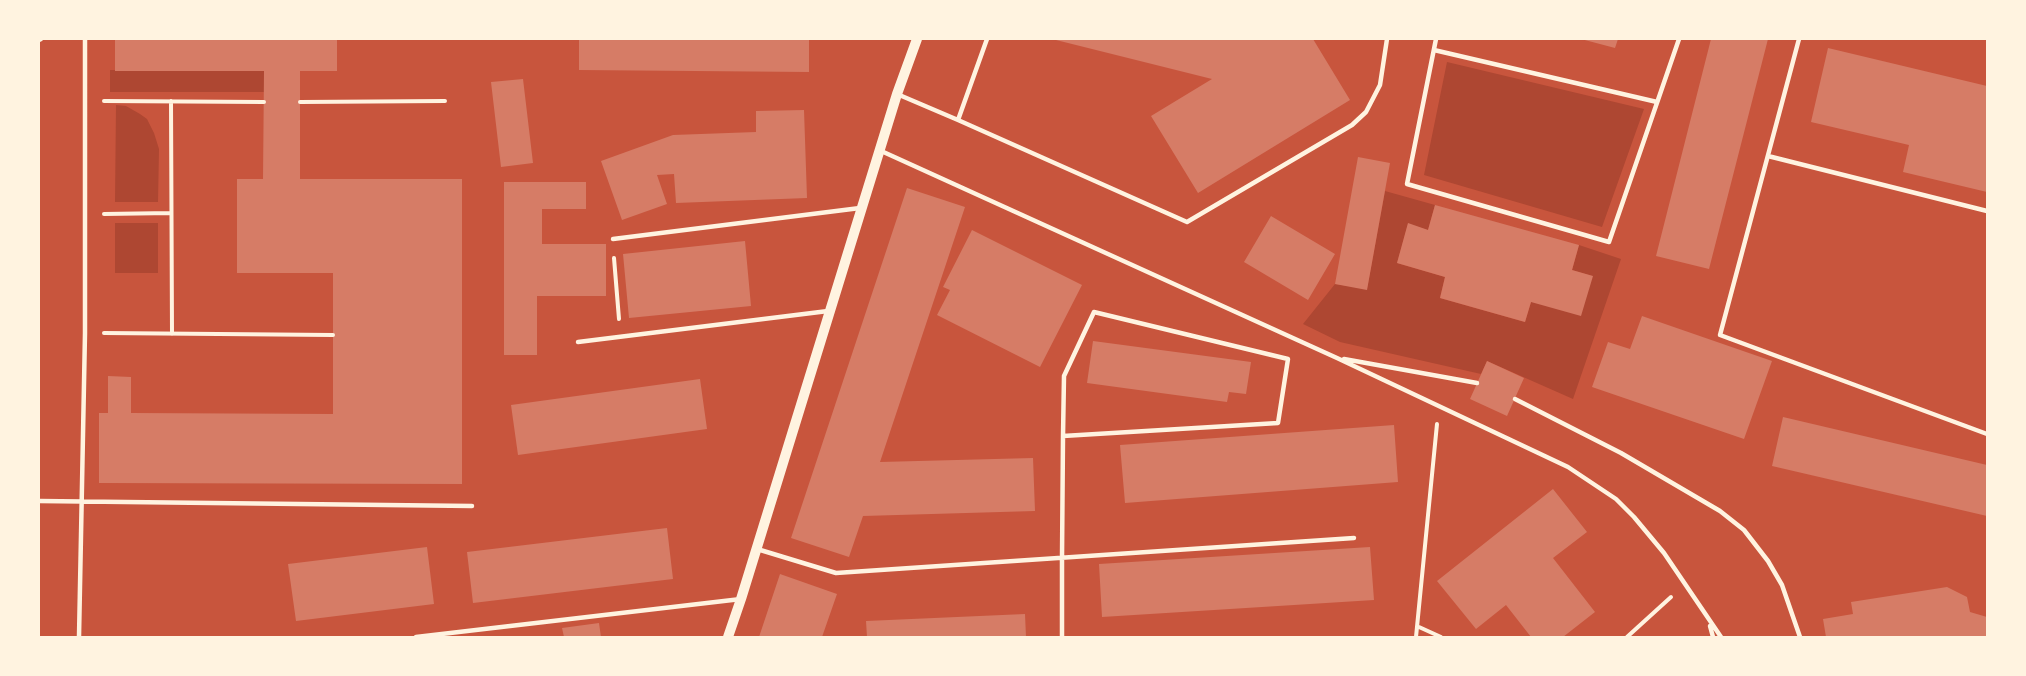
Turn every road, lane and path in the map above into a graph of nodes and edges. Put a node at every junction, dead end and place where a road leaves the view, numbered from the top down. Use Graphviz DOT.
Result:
graph roads {
  1 [pos="85,39"];
  2 [pos="917,39"];
  3 [pos="987,39"];
  4 [pos="1387,39"];
  5 [pos="1436,39"];
  6 [pos="1679,39"];
  7 [pos="1799,39"];
  8 [pos="1434,50"];
  9 [pos="897,94"];
  10 [pos="85,101"];
  11 [pos="444,101"];
  12 [pos="171,102"];
  13 [pos="264,102"];
  14 [pos="300,102"];
  15 [pos="1657,102"];
  16 [pos="958,120"];
  17 [pos="879,150"];
  18 [pos="1768,156"];
  19 [pos="862,208"];
  20 [pos="1987,211"];
  21 [pos="171,213"];
  22 [pos="85,214"];
  23 [pos="613,239"];
  24 [pos="830,310"];
  25 [pos="85,333"];
  26 [pos="172,334"];
  27 [pos="333,335"];
  28 [pos="620,337"];
  29 [pos="578,342"];
  30 [pos="1337,358"];
  31 [pos="1477,383"];
  32 [pos="1515,399"];
  33 [pos="1438,406"];
  34 [pos="1987,434"];
  35 [pos="1063,436"];
  36 [pos="39,501"];
  37 [pos="82,502"];
  38 [pos="472,506"];
  39 [pos="1354,538"];
  40 [pos="757,549"];
  41 [pos="1062,558"];
  42 [pos="1684,584"];
  43 [pos="741,599"];
  44 [pos="1710,623"];
  45 [pos="1419,627"];
  46 [pos="79,637"];
  47 [pos="416,637"];
  48 [pos="728,637"];
  49 [pos="1062,637"];
  50 [pos="1416,637"];
  51 [pos="1441,637"];
  52 [pos="1627,637"];
  53 [pos="1713,637"];
  54 [pos="1721,637"];
  55 [pos="1800,637"];
  1 -- 10 [label="lane"];
  2 -- 9 [label="street"];
  3 -- 16 [label="lane"];
  4 -- 16 [label="lane"];
  5 -- 8 [label="lane"];
  6 -- 15 [label="lane"];
  7 -- 18 [label="lane"];
  8 -- 15 [label="lane"];
  8 -- 15 [label="lane"];
  9 -- 16 [label="lane"];
  9 -- 17 [label="street"];
  10 -- 12 [label="path"];
  10 -- 22 [label="lane"];
  11 -- 14 [label="path"];
  12 -- 13 [label="path"];
  12 -- 21 [label="path"];
  17 -- 19 [label="street"];
  17 -- 30 [label="lane"];
  18 -- 20 [label="lane"];
  18 -- 34 [label="lane"];
  19 -- 23 [label="lane"];
  19 -- 24 [label="street"];
  21 -- 22 [label="path"];
  21 -- 26 [label="path"];
  22 -- 25 [label="lane"];
  23 -- 28 [label="path"];
  24 -- 28 [label="lane"];
  24 -- 40 [label="street"];
  25 -- 26 [label="path"];
  25 -- 37 [label="lane"];
  26 -- 27 [label="path"];
  28 -- 29 [label="lane"];
  30 -- 31 [label="lane"];
  30 -- 33 [label="lane"];
  32 -- 55 [label="lane"];
  33 -- 42 [label="lane"];
  33 -- 45 [label="path"];
  35 -- 35 [label="lane"];
  35 -- 41 [label="lane"];
  36 -- 37 [label="lane"];
  37 -- 38 [label="lane"];
  37 -- 46 [label="lane"];
  39 -- 41 [label="lane"];
  40 -- 41 [label="lane"];
  40 -- 43 [label="street"];
  41 -- 49 [label="lane"];
  42 -- 44 [label="lane"];
  42 -- 52 [label="path"];
  43 -- 47 [label="lane"];
  43 -- 48 [label="street"];
  44 -- 53 [label="lane"];
  44 -- 54 [label="lane"];
  45 -- 50 [label="path"];
  45 -- 51 [label="path"];
}
